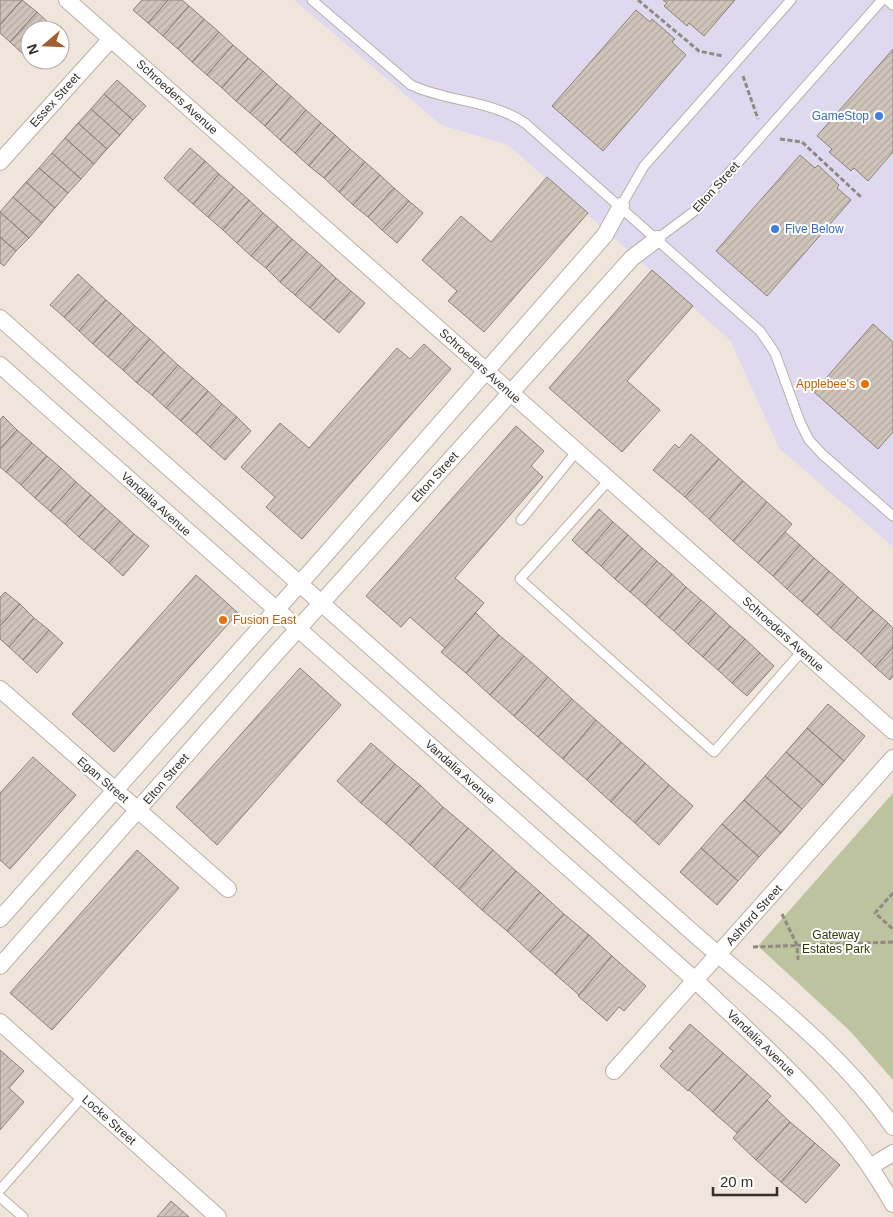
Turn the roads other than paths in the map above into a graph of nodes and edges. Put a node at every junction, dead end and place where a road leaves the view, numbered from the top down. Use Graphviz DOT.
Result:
graph roads {
  1 [pos="67,0"];
  2 [pos="312,0"];
  3 [pos="791,0"];
  4 [pos="882,0"];
  5 [pos="888,0"];
  6 [pos="893,5"];
  7 [pos="111,39"];
  8 [pos="0,162"];
  9 [pos="621,206"];
  10 [pos="657,239"];
  11 [pos="0,318"];
  12 [pos="0,365"];
  13 [pos="486,371"];
  14 [pos="510,393"];
  15 [pos="577,451"];
  16 [pos="609,480"];
  17 [pos="893,516"];
  18 [pos="521,520"];
  19 [pos="299,584"];
  20 [pos="322,604"];
  21 [pos="276,610"];
  22 [pos="298,630"];
  23 [pos="802,651"];
  24 [pos="0,689"];
  25 [pos="893,731"];
  26 [pos="893,758"];
  27 [pos="114,790"];
  28 [pos="138,811"];
  29 [pos="228,889"];
  30 [pos="0,919"];
  31 [pos="718,955"];
  32 [pos="0,966"];
  33 [pos="695,980"];
  34 [pos="0,1022"];
  35 [pos="614,1071"];
  36 [pos="83,1096"];
  37 [pos="893,1127"];
  38 [pos="893,1153"];
  39 [pos="870,1167"];
  40 [pos="0,1190"];
  41 [pos="0,1197"];
  42 [pos="893,1204"];
  43 [pos="23,1217"];
  44 [pos="218,1217"];
  1 -- 7 [label="street, Schroeders Avenue"];
  2 -- 9 [label="lane"];
  3 -- 9 [label="lane"];
  4 -- 10 [label="lane, Elton Street"];
  5 -- 6 [label="lane"];
  7 -- 8 [label="street, Essex Street"];
  7 -- 13 [label="street, Schroeders Avenue"];
  9 -- 10 [label="lane"];
  9 -- 13 [label="street"];
  10 -- 14 [label="street, Elton Street"];
  10 -- 17 [label="lane"];
  11 -- 19 [label="street"];
  12 -- 21 [label="street, Vandalia Avenue"];
  13 -- 14 [label="street, Schroeders Avenue"];
  13 -- 19 [label="street"];
  14 -- 15 [label="street, Schroeders Avenue"];
  14 -- 20 [label="street, Elton Street"];
  15 -- 16 [label="street, Schroeders Avenue"];
  15 -- 18 [label="lane"];
  16 -- 23 [label="street, Schroeders Avenue"];
  16 -- 23 [label="lane"];
  19 -- 20 [label="street"];
  19 -- 21 [label="street"];
  20 -- 22 [label="street, Elton Street"];
  20 -- 31 [label="street"];
  21 -- 22 [label="street, Vandalia Avenue"];
  21 -- 27 [label="street"];
  22 -- 28 [label="street, Elton Street"];
  22 -- 33 [label="street, Vandalia Avenue"];
  23 -- 25 [label="street, Schroeders Avenue"];
  24 -- 27 [label="street, Egan Street"];
  26 -- 31 [label="street, Ashford Street"];
  27 -- 28 [label="street, Egan Street"];
  27 -- 30 [label="street"];
  28 -- 29 [label="street, Egan Street"];
  28 -- 32 [label="street, Elton Street"];
  31 -- 33 [label="street, Ashford Street"];
  31 -- 37 [label="street"];
  33 -- 35 [label="street, Ashford Street"];
  33 -- 39 [label="street, Vandalia Avenue"];
  34 -- 36 [label="street, Locke Street"];
  36 -- 40 [label="lane"];
  36 -- 44 [label="street, Locke Street"];
  38 -- 39 [label="street"];
  39 -- 42 [label="street, Vandalia Avenue"];
  41 -- 43 [label="lane"];
}
